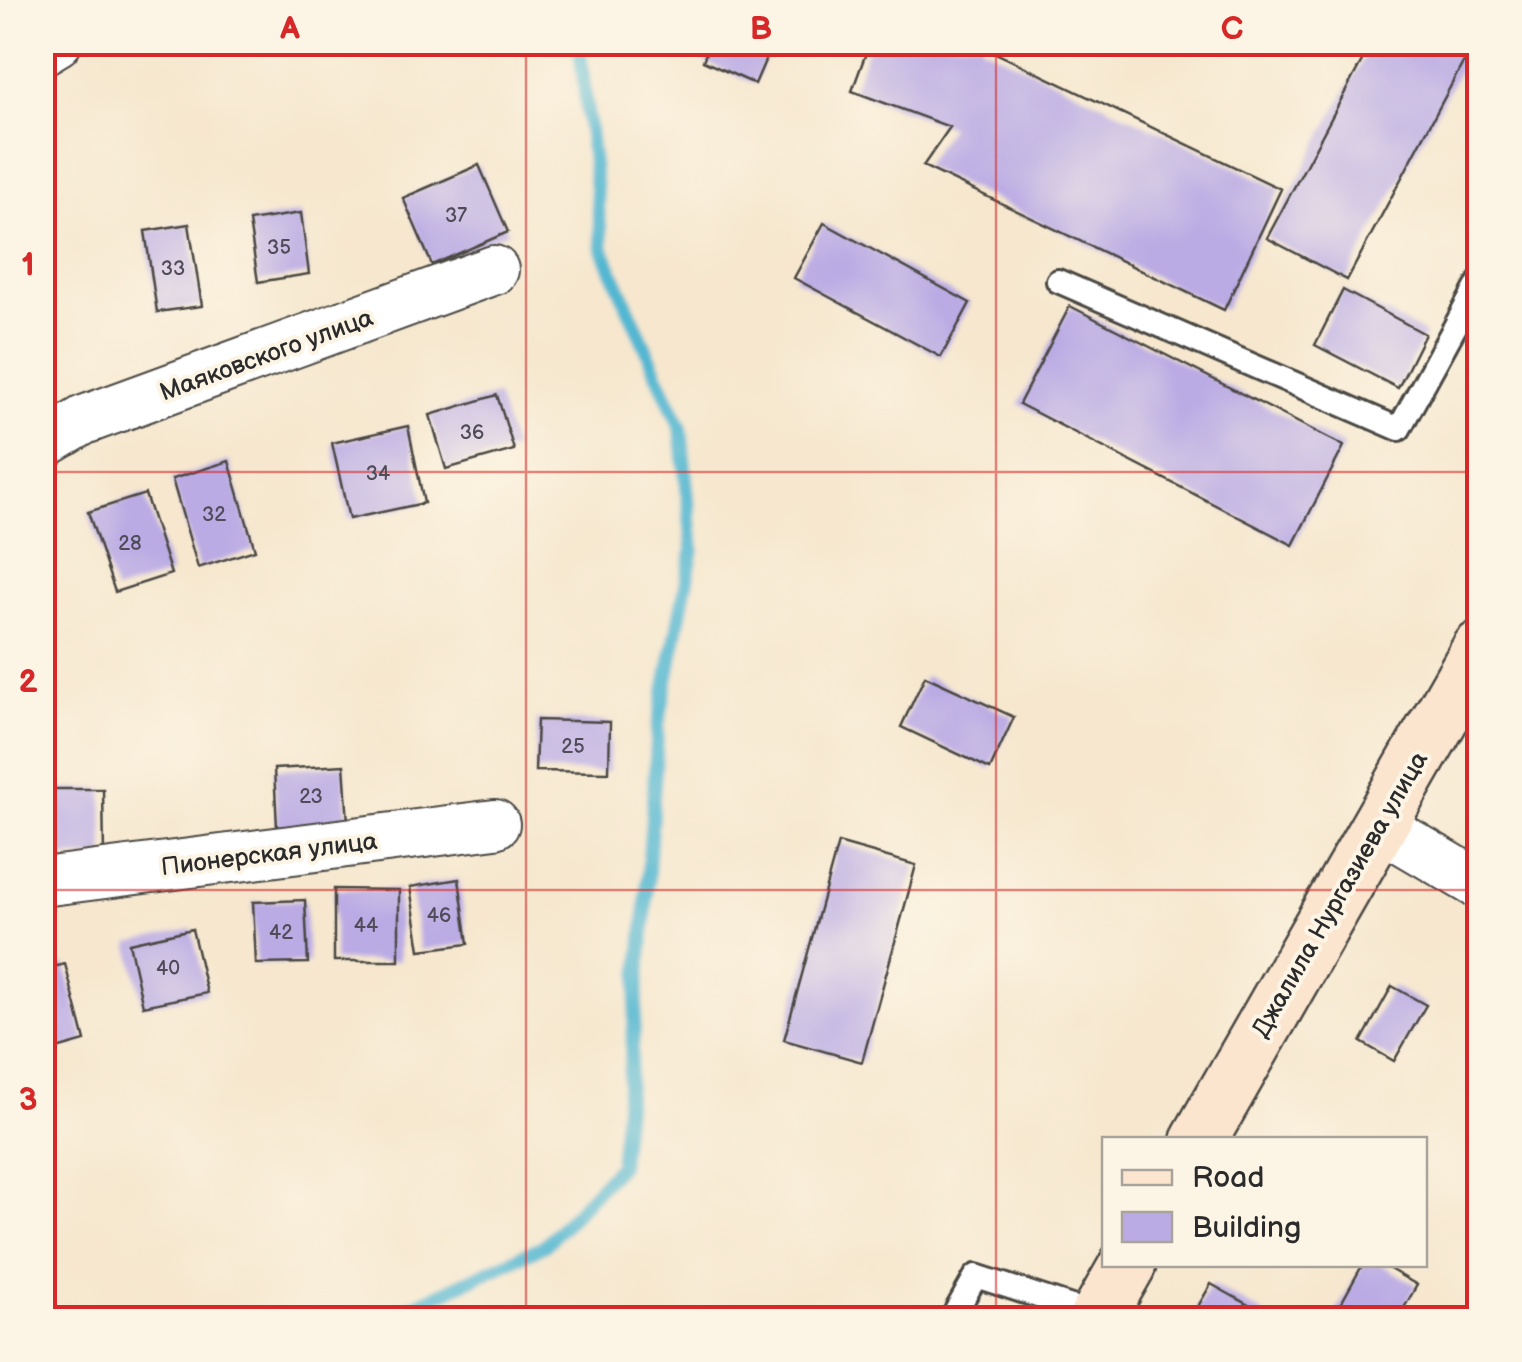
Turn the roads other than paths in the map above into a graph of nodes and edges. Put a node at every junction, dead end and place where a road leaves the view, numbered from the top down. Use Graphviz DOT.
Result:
graph roads {
  1 [pos="58,42"];
  2 [pos="42,51"];
  3 [pos="494,270"];
  4 [pos="1058,281"];
  5 [pos="1480,281"];
  6 [pos="42,445"];
  7 [pos="1480,649"];
  8 [pos="495,824"];
  9 [pos="1378,825"];
  10 [pos="42,882"];
  11 [pos="1480,885"];
  12 [pos="1201,1137"];
  13 [pos="1126,1267"];
  14 [pos="1100,1318"];
  15 [pos="951,1320"];
  1 -- 2 [label="street"];
  3 -- 6 [label="street, Маяковского улица"];
  4 -- 5 [label="lane"];
  7 -- 9 [label="street, Джалила Нургазиева улица"];
  8 -- 10 [label="street, Пионерская улица"];
  9 -- 11 [label="street"];
  9 -- 12 [label="street, Джалила Нургазиева улица"];
  13 -- 14 [label="street"];
  14 -- 15 [label="lane"];
}
